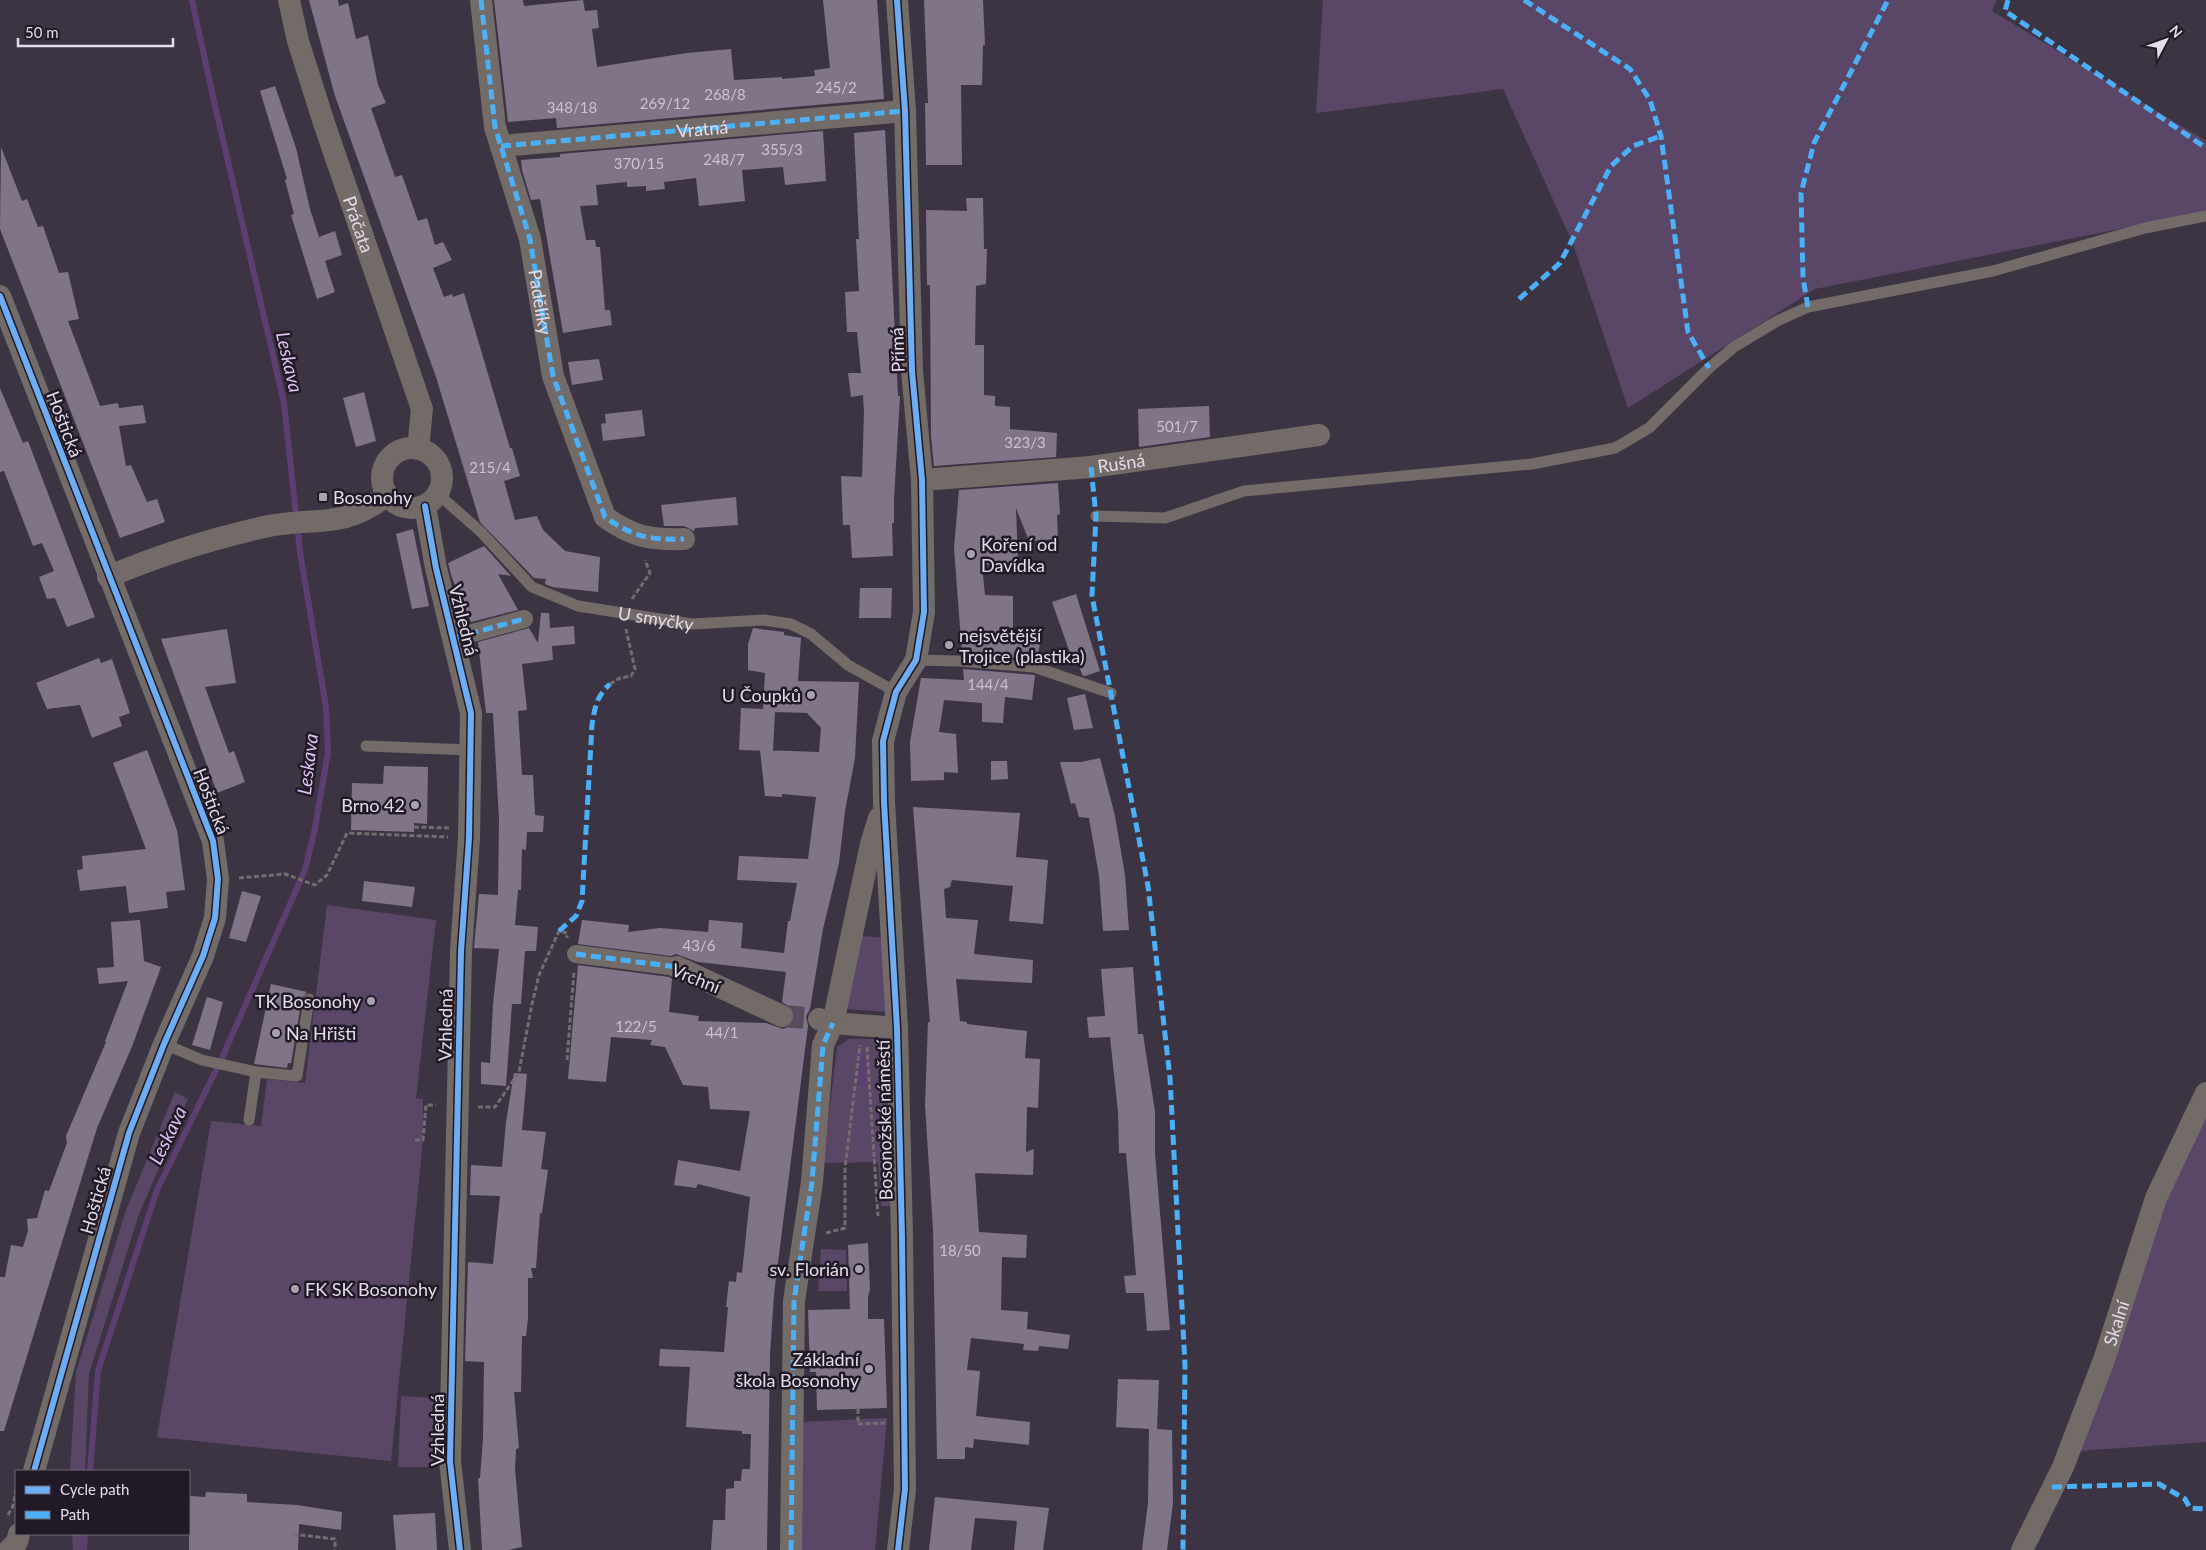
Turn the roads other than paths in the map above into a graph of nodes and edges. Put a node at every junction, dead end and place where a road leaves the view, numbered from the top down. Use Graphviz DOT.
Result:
graph roads {
  1 [pos="289,0"];
  2 [pos="481,0"];
  3 [pos="897,0"];
  4 [pos="906,111"];
  5 [pos="501,146"];
  6 [pos="2206,216"];
  7 [pos="0,296"];
  8 [pos="1319,435"];
  9 [pos="418,449"];
  10 [pos="922,480"];
  11 [pos="387,495"];
  12 [pos="431,500"];
  13 [pos="1096,516"];
  14 [pos="684,539"];
  15 [pos="108,576"];
  16 [pos="524,619"];
  17 [pos="454,638"];
  18 [pos="916,660"];
  19 [pos="896,692"];
  20 [pos="1111,693"];
  21 [pos="366,746"];
  22 [pos="470,750"];
  23 [pos="884,802"];
  24 [pos="576,954"];
  25 [pos="677,967"];
  26 [pos="309,999"];
  27 [pos="782,1016"];
  28 [pos="825,1021"];
  29 [pos="897,1028"];
  30 [pos="164,1044"];
  31 [pos="256,1072"];
  32 [pos="2206,1093"];
  33 [pos="250,1120"];
  34 [pos="34,1470"];
  35 [pos="12,1528"];
  36 [pos="9,1550"];
  37 [pos="460,1550"];
  38 [pos="791,1550"];
  39 [pos="898,1550"];
  40 [pos="2022,1550"];
  1 -- 9 [label="street, Práčata"];
  2 -- 5 [label="street, Padělíky"];
  3 -- 4 [label="street, Přímá"];
  4 -- 5 [label="street, Vratná"];
  4 -- 10 [label="street, Přímá"];
  5 -- 14 [label="street, Padělíky"];
  6 -- 13 [label="lane"];
  7 -- 15 [label="street, Hoštická"];
  8 -- 10 [label="street, Rušná"];
  9 -- 11 [label="street"];
  9 -- 12 [label="street"];
  10 -- 18 [label="street, Přímá"];
  11 -- 12 [label="street"];
  11 -- 15 [label="street"];
  12 -- 17 [label="street, Vzhledná"];
  12 -- 19 [label="lane, U smyčky"];
  15 -- 30 [label="street, Hoštická"];
  16 -- 17 [label="street"];
  17 -- 22 [label="street, Vzhledná"];
  18 -- 19 [label="street, Přímá"];
  18 -- 20 [label="lane"];
  19 -- 23 [label="street, Bosonožské náměstí"];
  21 -- 22 [label="lane"];
  22 -- 37 [label="street, Vzhledná"];
  23 -- 28 [label="street, Bosonožské náměstí"];
  23 -- 29 [label="street, Bosonožské náměstí"];
  24 -- 25 [label="street, Vrchní"];
  25 -- 27 [label="street, Vrchní"];
  26 -- 31 [label="lane"];
  28 -- 29 [label="street, Bosonožské náměstí"];
  28 -- 38 [label="street, Bosonožské náměstí"];
  29 -- 39 [label="street, Bosonožské náměstí"];
  30 -- 31 [label="lane"];
  30 -- 34 [label="street, Hoštická"];
  31 -- 33 [label="lane"];
  32 -- 40 [label="street, Skalní"];
  35 -- 36 [label="street"];
}
